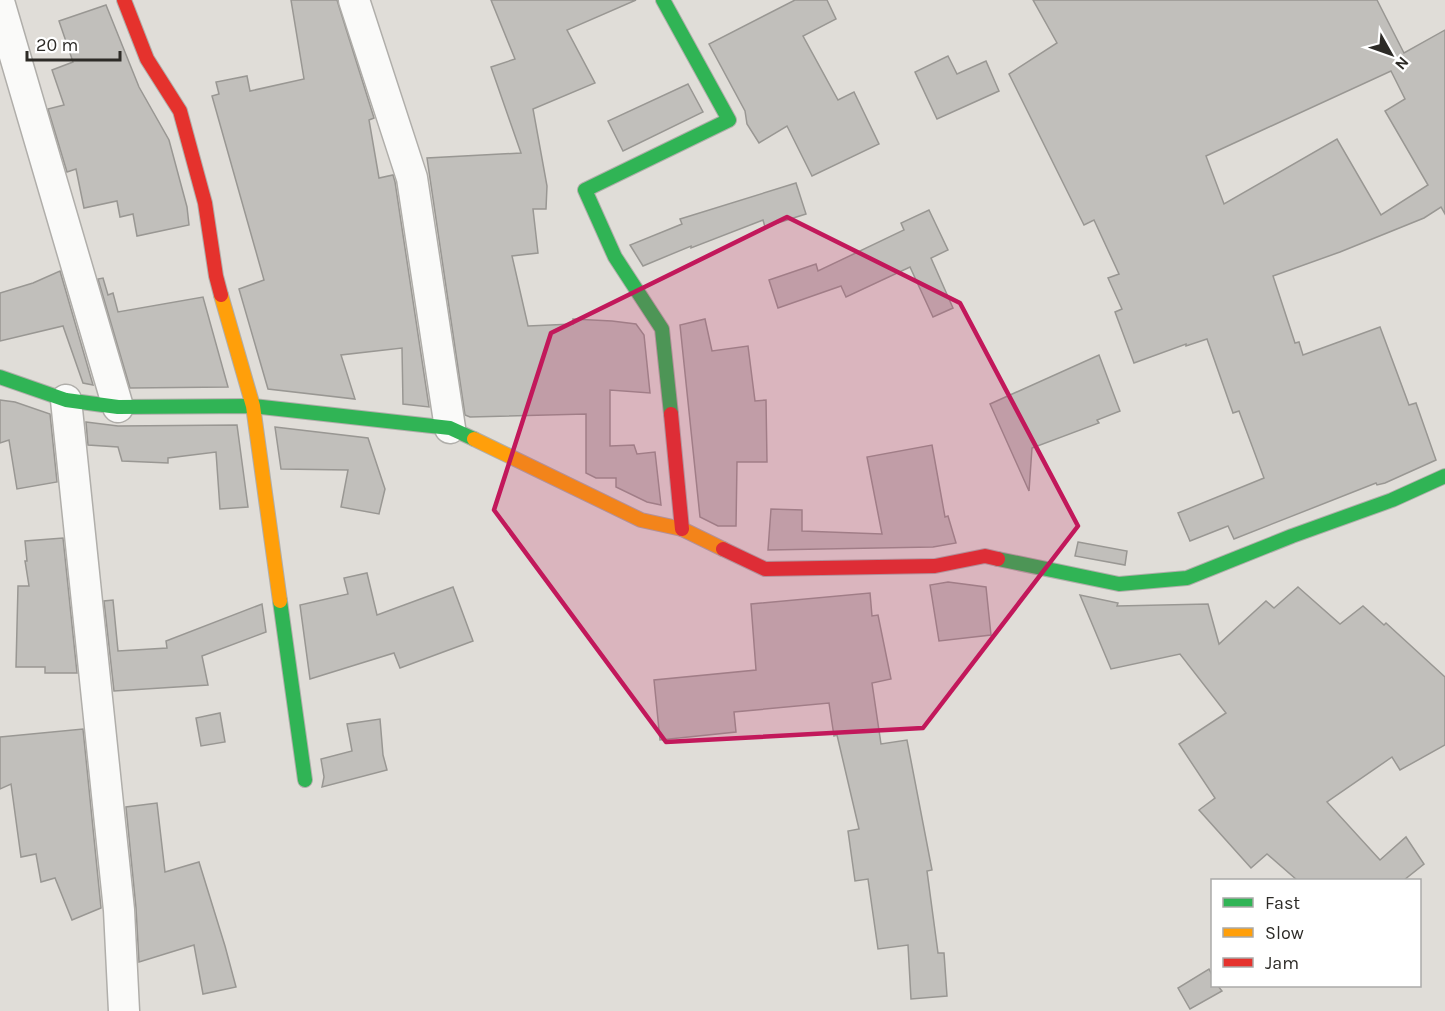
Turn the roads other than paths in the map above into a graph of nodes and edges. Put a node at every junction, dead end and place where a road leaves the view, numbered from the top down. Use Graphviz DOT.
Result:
graph roads {
  1 [pos="124,0"];
  2 [pos="354,0"];
  3 [pos="663,0"];
  4 [pos="0,5"];
  5 [pos="0,377"];
  6 [pos="66,400"];
  7 [pos="253,406"];
  8 [pos="118,407"];
  9 [pos="450,428"];
  10 [pos="1445,476"];
  11 [pos="682,529"];
  12 [pos="304,780"];
  13 [pos="124,1011"];
  1 -- 7 [label="street"];
  2 -- 9 [label="street"];
  3 -- 11 [label="street"];
  4 -- 8 [label="street"];
  5 -- 6 [label="street"];
  6 -- 8 [label="street"];
  6 -- 13 [label="street"];
  7 -- 8 [label="street"];
  7 -- 9 [label="street"];
  7 -- 12 [label="street"];
  9 -- 11 [label="street"];
  10 -- 11 [label="street"];
}
